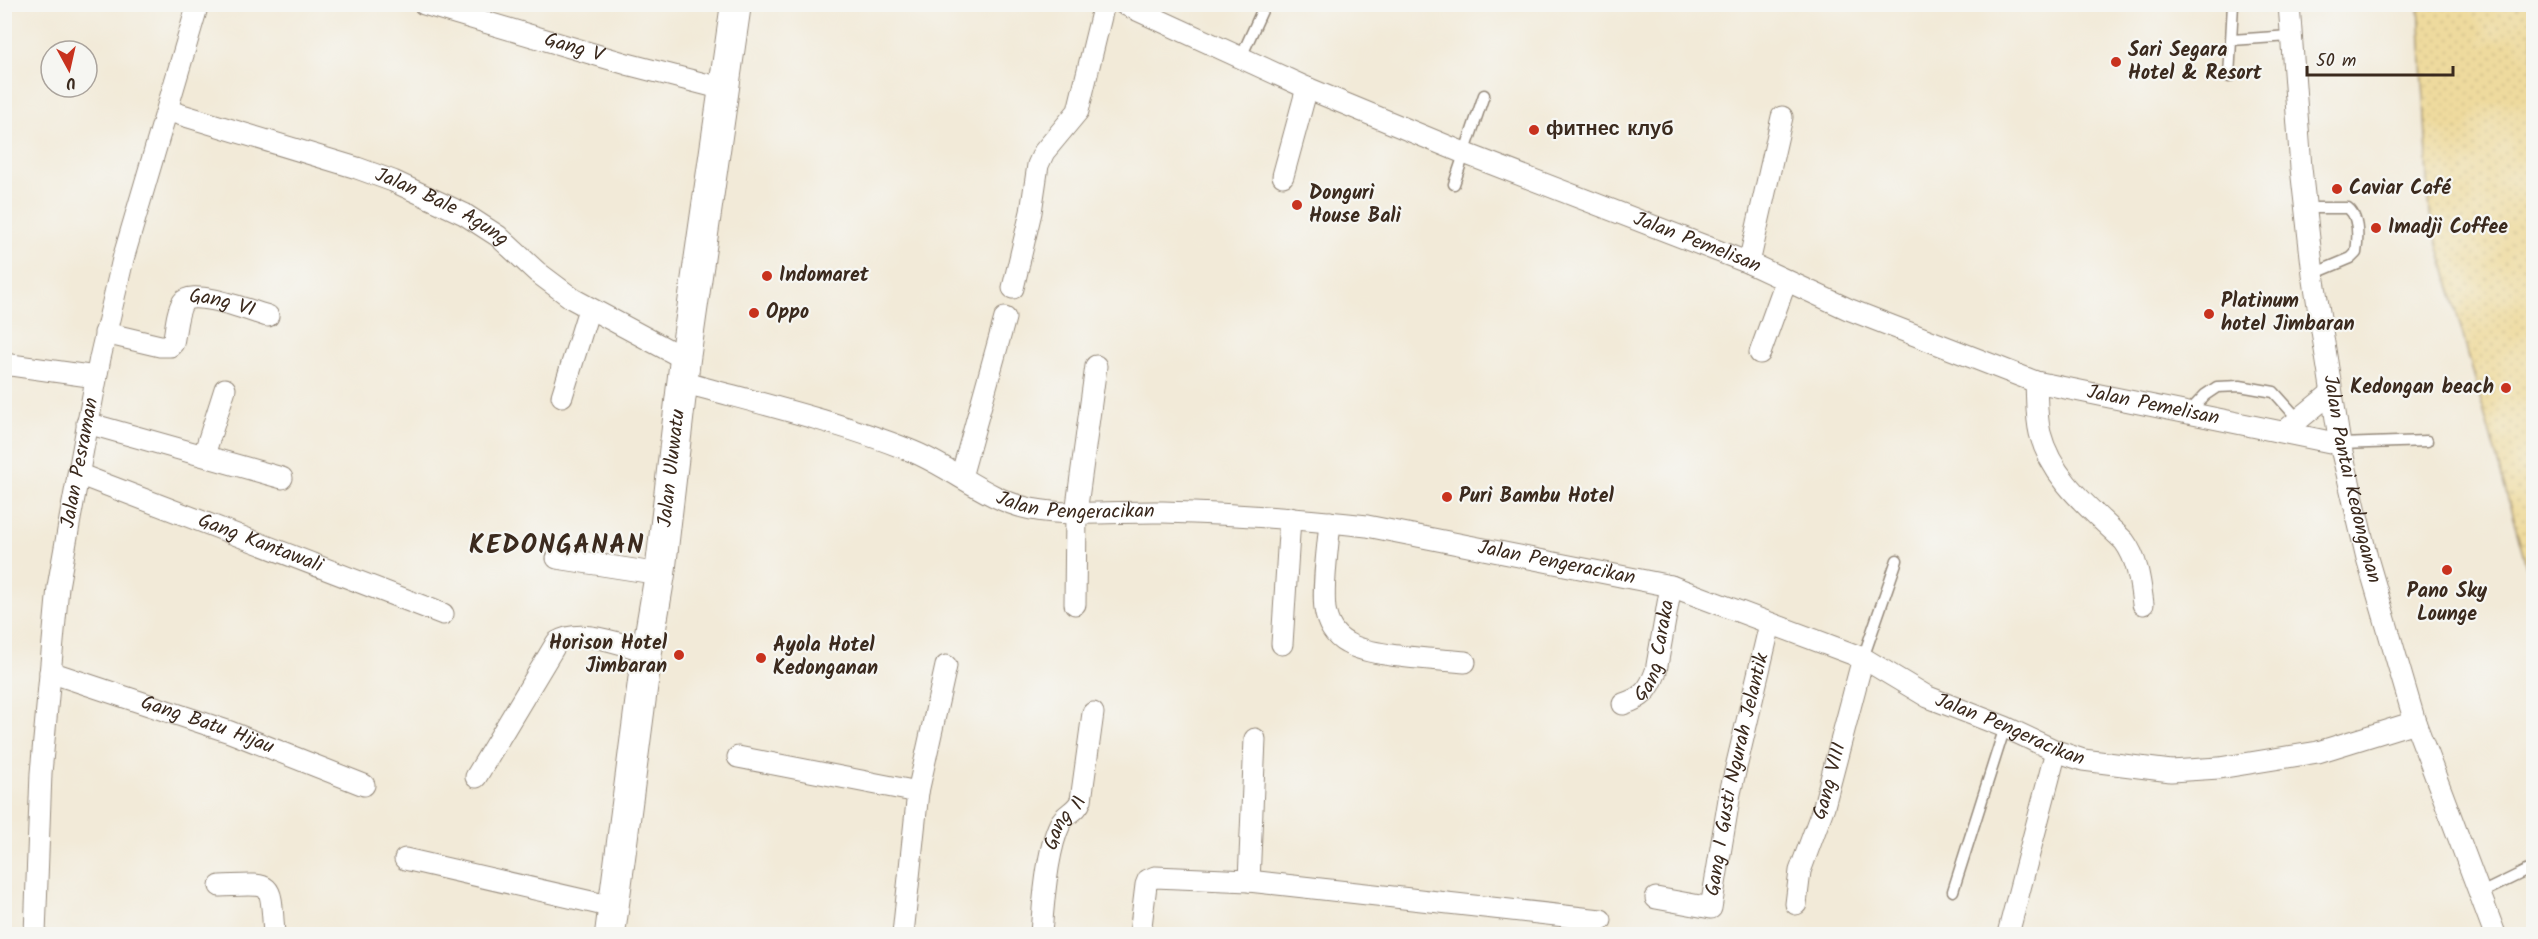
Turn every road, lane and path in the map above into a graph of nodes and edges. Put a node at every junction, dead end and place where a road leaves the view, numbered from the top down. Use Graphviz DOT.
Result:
graph roads {
  1 [pos="198,4"];
  2 [pos="424,4"];
  3 [pos="736,4"];
  4 [pos="1104,4"];
  5 [pos="1124,4"];
  6 [pos="1265,4"];
  7 [pos="2233,4"];
  8 [pos="2289,4"];
  9 [pos="2290,36"];
  10 [pos="2232,40"];
  11 [pos="1242,57"];
  12 [pos="2229,77"];
  13 [pos="1306,88"];
  14 [pos="724,89"];
  15 [pos="1484,95"];
  16 [pos="169,111"];
  17 [pos="1782,117"];
  18 [pos="1464,153"];
  19 [pos="1283,176"];
  20 [pos="1454,184"];
  21 [pos="2306,208"];
  22 [pos="1749,263"];
  23 [pos="2313,274"];
  24 [pos="1786,281"];
  25 [pos="1013,288"];
  26 [pos="589,309"];
  27 [pos="268,316"];
  28 [pos="1005,318"];
  29 [pos="105,333"];
  30 [pos="1760,352"];
  31 [pos="4,364"];
  32 [pos="1096,366"];
  33 [pos="683,371"];
  34 [pos="96,377"];
  35 [pos="2036,382"];
  36 [pos="225,389"];
  37 [pos="2331,393"];
  38 [pos="562,396"];
  39 [pos="2189,412"];
  40 [pos="87,423"];
  41 [pos="2292,426"];
  42 [pos="2427,441"];
  43 [pos="2340,444"];
  44 [pos="204,455"];
  45 [pos="78,474"];
  46 [pos="961,477"];
  47 [pos="282,478"];
  48 [pos="1076,513"];
  49 [pos="1290,518"];
  50 [pos="1330,522"];
  51 [pos="557,558"];
  52 [pos="1897,560"];
  53 [pos="660,574"];
  54 [pos="1671,586"];
  55 [pos="1075,604"];
  56 [pos="2143,604"];
  57 [pos="443,614"];
  58 [pos="1770,624"];
  59 [pos="1282,645"];
  60 [pos="647,651"];
  61 [pos="1863,658"];
  62 [pos="1465,662"];
  63 [pos="946,666"];
  64 [pos="50,672"];
  65 [pos="1623,704"];
  66 [pos="1093,713"];
  67 [pos="2415,722"];
  68 [pos="2005,727"];
  69 [pos="1255,739"];
  70 [pos="2056,751"];
  71 [pos="738,757"];
  72 [pos="476,777"];
  73 [pos="364,785"];
  74 [pos="918,792"];
  75 [pos="405,858"];
  76 [pos="2534,867"];
  77 [pos="1249,881"];
  78 [pos="220,886"];
  79 [pos="1953,891"];
  80 [pos="2479,894"];
  81 [pos="1656,898"];
  82 [pos="1796,904"];
  83 [pos="1602,920"];
  84 [pos="612,921"];
  85 [pos="35,934"];
  86 [pos="274,934"];
  87 [pos="903,934"];
  88 [pos="1041,934"];
  89 [pos="1140,934"];
  90 [pos="2008,934"];
  91 [pos="2495,934"];
  1 -- 16 [label="street, Jalan Pesraman"];
  2 -- 14 [label="street, Gang V"];
  3 -- 14 [label="street, Jalan Uluwatu"];
  4 -- 25 [label="street"];
  5 -- 11 [label="street, Jalan Pemelisan"];
  6 -- 11 [label="lane"];
  7 -- 10 [label="lane"];
  8 -- 9 [label="street, Jalan Pantai Kedonganan"];
  9 -- 10 [label="lane"];
  9 -- 21 [label="street, Jalan Pantai Kedonganan"];
  10 -- 12 [label="lane"];
  11 -- 13 [label="street, Jalan Pemelisan"];
  13 -- 18 [label="street, Jalan Pemelisan"];
  13 -- 19 [label="street"];
  14 -- 33 [label="street, Jalan Uluwatu"];
  15 -- 18 [label="lane"];
  16 -- 26 [label="street, Jalan Bale Agung"];
  16 -- 29 [label="street, Jalan Pesraman"];
  17 -- 22 [label="street"];
  18 -- 20 [label="lane"];
  18 -- 22 [label="street, Jalan Pemelisan"];
  21 -- 23 [label="street, Jalan Pantai Kedonganan"];
  21 -- 23 [label="lane"];
  22 -- 24 [label="street, Jalan Pemelisan"];
  23 -- 37 [label="street, Jalan Pantai Kedonganan"];
  24 -- 30 [label="street"];
  24 -- 35 [label="street, Jalan Pemelisan"];
  26 -- 33 [label="street, Jalan Bale Agung"];
  26 -- 38 [label="street"];
  27 -- 29 [label="street, Gang VI"];
  28 -- 46 [label="street"];
  29 -- 34 [label="street, Jalan Pesraman"];
  31 -- 34 [label="street"];
  32 -- 48 [label="street"];
  33 -- 46 [label="street, Jalan Pengeracikan"];
  33 -- 53 [label="street, Jalan Uluwatu"];
  34 -- 40 [label="street, Jalan Pesraman"];
  35 -- 39 [label="street, Jalan Pemelisan"];
  35 -- 56 [label="street"];
  36 -- 44 [label="street"];
  37 -- 41 [label="street"];
  37 -- 43 [label="street, Jalan Pantai Kedonganan"];
  39 -- 41 [label="street, Jalan Pemelisan"];
  39 -- 41 [label="lane"];
  40 -- 44 [label="street"];
  40 -- 45 [label="street, Jalan Pesraman"];
  41 -- 43 [label="street, Jalan Pemelisan"];
  42 -- 43 [label="lane, Jalan Pemelisan"];
  43 -- 67 [label="street, Jalan Pantai Kedonganan"];
  44 -- 47 [label="street"];
  45 -- 57 [label="street, Gang Kantawali"];
  45 -- 64 [label="street, Jalan Pesraman"];
  46 -- 48 [label="street, Jalan Pengeracikan"];
  48 -- 49 [label="street, Jalan Pengeracikan"];
  48 -- 55 [label="street"];
  49 -- 50 [label="street, Jalan Pengeracikan"];
  49 -- 59 [label="street"];
  50 -- 54 [label="street, Jalan Pengeracikan"];
  50 -- 62 [label="street"];
  51 -- 53 [label="street"];
  52 -- 61 [label="lane"];
  53 -- 60 [label="street, Jalan Uluwatu"];
  54 -- 58 [label="street, Jalan Pengeracikan"];
  54 -- 65 [label="street, Gang Caraka"];
  58 -- 61 [label="street, Jalan Pengeracikan"];
  58 -- 81 [label="street, Gang I Gusti Ngurah Jelantik"];
  60 -- 72 [label="street"];
  60 -- 84 [label="street, Jalan Uluwatu"];
  61 -- 68 [label="street, Jalan Pengeracikan"];
  61 -- 82 [label="street, Gang VIII"];
  63 -- 74 [label="street"];
  64 -- 73 [label="street, Gang Batu Hijau"];
  64 -- 85 [label="street, Jalan Pesraman"];
  66 -- 88 [label="street, Gang II"];
  67 -- 70 [label="street, Jalan Pengeracikan"];
  67 -- 80 [label="street, Jalan Pantai Kedonganan"];
  68 -- 70 [label="street, Jalan Pengeracikan"];
  68 -- 79 [label="lane"];
  69 -- 77 [label="street"];
  70 -- 90 [label="street"];
  71 -- 74 [label="street"];
  74 -- 87 [label="street"];
  75 -- 84 [label="street"];
  76 -- 80 [label="lane"];
  77 -- 83 [label="street"];
  77 -- 89 [label="street"];
  78 -- 86 [label="street"];
  80 -- 91 [label="street, Jalan Pantai Kedonganan"];
}
